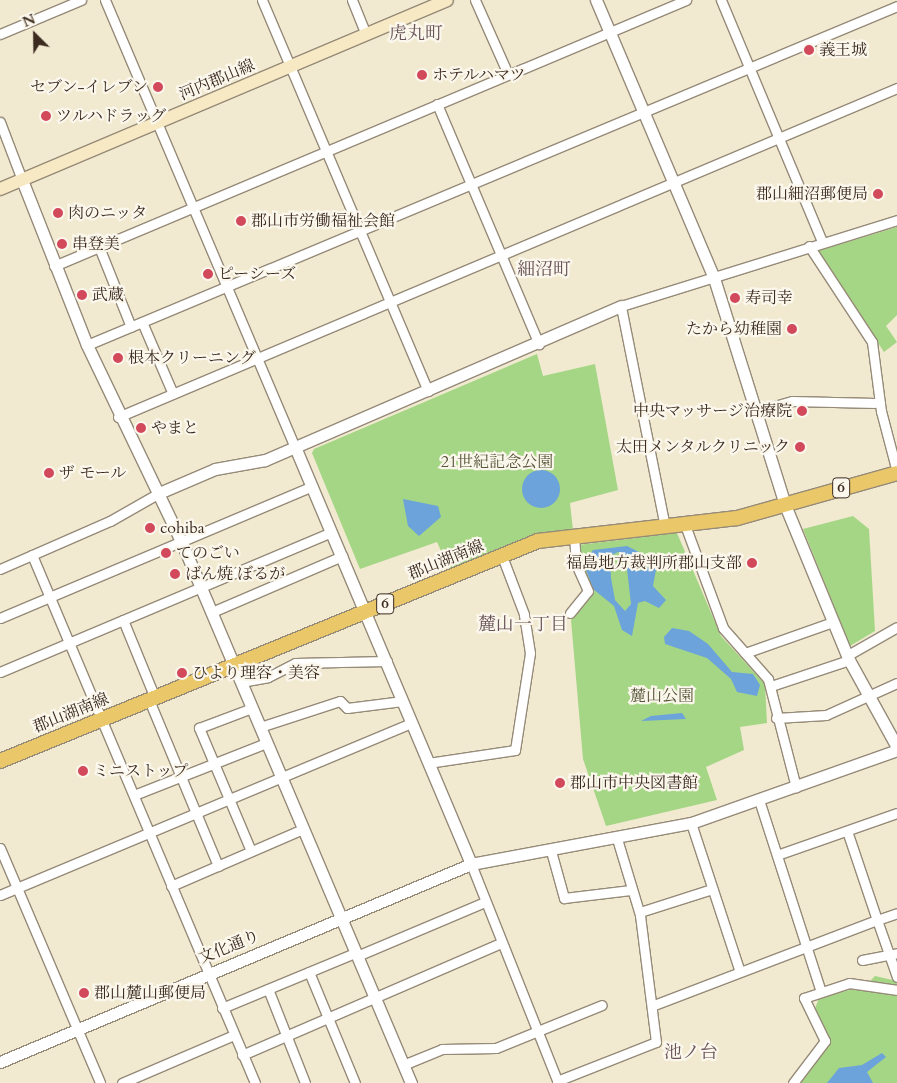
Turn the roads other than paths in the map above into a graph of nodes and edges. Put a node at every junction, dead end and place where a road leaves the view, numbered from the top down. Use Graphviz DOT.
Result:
graph roads {
  1 [pos="81,0"];
  2 [pos="104,0"];
  3 [pos="262,0"];
  4 [pos="352,0"];
  5 [pos="475,0"];
  6 [pos="596,0"];
  7 [pos="686,0"];
  8 [pos="721,0"];
  9 [pos="894,0"];
  10 [pos="442,1"];
  11 [pos="897,5"];
  12 [pos="610,32"];
  13 [pos="0,34"];
  14 [pos="366,34"];
  15 [pos="291,66"];
  16 [pos="749,66"];
  17 [pos="508,74"];
  18 [pos="897,88"];
  19 [pos="437,104"];
  20 [pos="643,112"];
  21 [pos="0,122"];
  22 [pos="157,123"];
  23 [pos="779,138"];
  24 [pos="327,152"];
  25 [pos="22,180"];
  26 [pos="674,183"];
  27 [pos="472,185"];
  28 [pos="0,189"];
  29 [pos="193,208"];
  30 [pos="897,220"];
  31 [pos="360,231"];
  32 [pos="822,241"];
  33 [pos="808,246"];
  34 [pos="99,247"];
  35 [pos="501,255"];
  36 [pos="54,266"];
  37 [pos="713,275"];
  38 [pos="228,287"];
  39 [pos="390,302"];
  40 [pos="621,306"];
  41 [pos="142,322"];
  42 [pos="131,327"];
  43 [pos="539,344"];
  44 [pos="87,346"];
  45 [pos="257,358"];
  46 [pos="428,391"];
  47 [pos="173,394"];
  48 [pos="880,403"];
  49 [pos="757,411"];
  50 [pos="118,417"];
  51 [pos="295,447"];
  52 [pos="897,472"];
  53 [pos="312,486"];
  54 [pos="159,493"];
  55 [pos="784,505"];
  56 [pos="685,526"];
  57 [pos="665,527"];
  58 [pos="332,532"];
  59 [pos="574,536"];
  60 [pos="182,541"];
  61 [pos="32,556"];
  62 [pos="342,556"];
  63 [pos="502,556"];
  64 [pos="0,569"];
  65 [pos="201,587"];
  66 [pos="49,597"];
  67 [pos="366,611"];
  68 [pos="212,612"];
  69 [pos="570,613"];
  70 [pos="0,618"];
  71 [pos="123,620"];
  72 [pos="833,622"];
  73 [pos="897,627"];
  74 [pos="69,643"];
  75 [pos="745,653"];
  76 [pos="849,658"];
  77 [pos="387,661"];
  78 [pos="234,666"];
  79 [pos="0,672"];
  80 [pos="241,682"];
  81 [pos="897,683"];
  82 [pos="771,686"];
  83 [pos="869,698"];
  84 [pos="152,699"];
  85 [pos="403,701"];
  86 [pos="252,708"];
  87 [pos="776,718"];
  88 [pos="101,720"];
  89 [pos="411,723"];
  90 [pos="260,727"];
  91 [pos="266,743"];
  92 [pos="897,748"];
  93 [pos="0,760"];
  94 [pos="428,762"];
  95 [pos="214,763"];
  96 [pos="281,776"];
  97 [pos="180,777"];
  98 [pos="796,787"];
  99 [pos="134,795"];
  100 [pos="228,799"];
  101 [pos="758,800"];
  102 [pos="194,813"];
  103 [pos="897,813"];
  104 [pos="691,823"];
  105 [pos="303,829"];
  106 [pos="847,831"];
  107 [pos="150,832"];
  108 [pos="617,839"];
  109 [pos="0,848"];
  110 [pos="551,851"];
  111 [pos="251,852"];
  112 [pos="777,855"];
  113 [pos="471,864"];
  114 [pos="218,866"];
  115 [pos="171,886"];
  116 [pos="17,888"];
  117 [pos="712,889"];
  118 [pos="631,890"];
  119 [pos="0,896"];
  120 [pos="485,902"];
  121 [pos="640,912"];
  122 [pos="897,913"];
  123 [pos="341,918"];
  124 [pos="877,920"];
  125 [pos="501,943"];
  126 [pos="808,944"];
  127 [pos="893,953"];
  128 [pos="356,955"];
  129 [pos="862,960"];
  130 [pos="739,969"];
  131 [pos="309,972"];
  132 [pos="208,973"];
  133 [pos="897,977"];
  134 [pos="268,989"];
  135 [pos="820,989"];
  136 [pos="897,990"];
  137 [pos="375,999"];
  138 [pos="602,1005"];
  139 [pos="654,1005"];
  140 [pos="222,1008"];
  141 [pos="328,1018"];
  142 [pos="78,1029"];
  143 [pos="537,1031"];
  144 [pos="234,1035"];
  145 [pos="287,1036"];
  146 [pos="242,1055"];
  147 [pos="0,1062"];
  148 [pos="403,1065"];
  149 [pos="557,1082"];
  150 [pos="100,1083"];
  151 [pos="122,1083"];
  152 [pos="255,1083"];
  153 [pos="306,1083"];
  154 [pos="355,1083"];
  155 [pos="410,1083"];
  156 [pos="793,1083"];
  1 -- 13 [label="street"];
  2 -- 22 [label="street"];
  3 -- 15 [label="street"];
  4 -- 14 [label="street"];
  5 -- 17 [label="street"];
  6 -- 12 [label="street"];
  7 -- 12 [label="street"];
  8 -- 16 [label="street"];
  9 -- 11 [label="street"];
  10 -- 14 [label="main road, 河内郡山線"];
  11 -- 16 [label="street"];
  12 -- 17 [label="street"];
  12 -- 20 [label="street"];
  14 -- 15 [label="main road, 河内郡山線"];
  15 -- 22 [label="main road, 河内郡山線"];
  15 -- 24 [label="street"];
  16 -- 20 [label="street"];
  16 -- 23 [label="street"];
  17 -- 19 [label="street"];
  18 -- 23 [label="street"];
  19 -- 24 [label="street"];
  19 -- 27 [label="street"];
  20 -- 26 [label="street"];
  20 -- 27 [label="street"];
  21 -- 25 [label="street"];
  22 -- 25 [label="main road, 河内郡山線"];
  22 -- 29 [label="street"];
  23 -- 26 [label="street"];
  23 -- 32 [label="street"];
  24 -- 29 [label="street"];
  24 -- 31 [label="street"];
  25 -- 28 [label="main road, 河内郡山線"];
  25 -- 36 [label="street"];
  26 -- 35 [label="street"];
  26 -- 37 [label="street"];
  27 -- 31 [label="street"];
  27 -- 35 [label="street"];
  29 -- 34 [label="street"];
  29 -- 38 [label="street"];
  30 -- 32 [label="street"];
  31 -- 38 [label="street"];
  31 -- 39 [label="street"];
  32 -- 33 [label="street"];
  33 -- 37 [label="street"];
  33 -- 48 [label="street"];
  34 -- 36 [label="street"];
  34 -- 42 [label="street"];
  35 -- 39 [label="street"];
  35 -- 43 [label="street"];
  36 -- 44 [label="street"];
  37 -- 40 [label="street"];
  37 -- 49 [label="street"];
  38 -- 41 [label="street"];
  38 -- 45 [label="street"];
  39 -- 45 [label="street"];
  39 -- 46 [label="street"];
  40 -- 43 [label="street"];
  40 -- 57 [label="street"];
  41 -- 42 [label="street"];
  41 -- 47 [label="street"];
  42 -- 44 [label="street"];
  43 -- 46 [label="street"];
  44 -- 50 [label="street"];
  45 -- 47 [label="street"];
  45 -- 51 [label="street"];
  46 -- 51 [label="street"];
  47 -- 50 [label="street"];
  48 -- 49 [label="street"];
  48 -- 52 [label="street"];
  49 -- 55 [label="street"];
  50 -- 54 [label="street"];
  51 -- 53 [label="street"];
  51 -- 54 [label="street"];
  52 -- 55 [label="main road, 郡山湖南線 / 6"];
  53 -- 58 [label="street"];
  53 -- 60 [label="street"];
  54 -- 60 [label="street"];
  54 -- 61 [label="street"];
  55 -- 56 [label="main road, 郡山湖南線 / 6"];
  55 -- 72 [label="street"];
  56 -- 57 [label="main road, 郡山湖南線 / 6"];
  56 -- 75 [label="street"];
  57 -- 59 [label="main road, 郡山湖南線 / 6"];
  58 -- 62 [label="street"];
  58 -- 65 [label="street"];
  59 -- 63 [label="main road, 郡山湖南線 / 6"];
  59 -- 69 [label="street"];
  60 -- 65 [label="street"];
  60 -- 66 [label="street"];
  61 -- 64 [label="street"];
  61 -- 66 [label="street"];
  62 -- 67 [label="street"];
  62 -- 68 [label="street"];
  63 -- 67 [label="main road, 郡山湖南線 / 6"];
  63 -- 94 [label="street"];
  65 -- 68 [label="street"];
  65 -- 71 [label="street"];
  66 -- 70 [label="street"];
  66 -- 74 [label="street"];
  67 -- 77 [label="street"];
  67 -- 78 [label="main road, 郡山湖南線 / 6"];
  68 -- 78 [label="street"];
  71 -- 74 [label="street"];
  71 -- 84 [label="street"];
  72 -- 75 [label="street"];
  72 -- 76 [label="street"];
  73 -- 76 [label="street"];
  74 -- 79 [label="street"];
  74 -- 88 [label="street"];
  75 -- 82 [label="street"];
  76 -- 82 [label="street"];
  76 -- 83 [label="street"];
  77 -- 80 [label="street"];
  77 -- 85 [label="street"];
  78 -- 80 [label="street"];
  78 -- 84 [label="main road, 郡山湖南線 / 6"];
  80 -- 86 [label="street"];
  81 -- 83 [label="street"];
  82 -- 87 [label="street"];
  83 -- 87 [label="street"];
  83 -- 92 [label="street"];
  84 -- 88 [label="main road, 郡山湖南線 / 6"];
  84 -- 97 [label="street"];
  85 -- 89 [label="street"];
  85 -- 90 [label="street"];
  86 -- 90 [label="street"];
  86 -- 95 [label="street"];
  87 -- 98 [label="street"];
  88 -- 93 [label="main road, 郡山湖南線 / 6"];
  88 -- 99 [label="street"];
  89 -- 94 [label="street"];
  89 -- 96 [label="street"];
  90 -- 91 [label="street"];
  91 -- 95 [label="street"];
  91 -- 96 [label="street"];
  92 -- 98 [label="street, 文化通り"];
  94 -- 113 [label="street"];
  95 -- 97 [label="street"];
  95 -- 100 [label="street"];
  96 -- 100 [label="street"];
  96 -- 105 [label="street"];
  97 -- 99 [label="street"];
  97 -- 102 [label="street"];
  98 -- 101 [label="street, 文化通り"];
  99 -- 107 [label="street"];
  100 -- 102 [label="street"];
  100 -- 111 [label="street"];
  101 -- 104 [label="street, 文化通り"];
  101 -- 112 [label="street"];
  102 -- 107 [label="street"];
  102 -- 114 [label="street"];
  103 -- 106 [label="street"];
  104 -- 108 [label="street, 文化通り"];
  104 -- 117 [label="street"];
  105 -- 111 [label="street"];
  105 -- 123 [label="street"];
  106 -- 112 [label="street"];
  106 -- 124 [label="street"];
  107 -- 115 [label="street"];
  107 -- 116 [label="street"];
  108 -- 110 [label="street, 文化通り"];
  108 -- 118 [label="street"];
  109 -- 116 [label="street"];
  110 -- 113 [label="street, 文化通り"];
  110 -- 118 [label="street"];
  111 -- 114 [label="street"];
  112 -- 126 [label="street"];
  113 -- 120 [label="street"];
  113 -- 123 [label="street, 文化通り"];
  114 -- 115 [label="street"];
  115 -- 132 [label="street"];
  116 -- 119 [label="street"];
  116 -- 142 [label="street"];
  117 -- 121 [label="street"];
  117 -- 130 [label="street"];
  118 -- 121 [label="street"];
  120 -- 125 [label="street"];
  120 -- 128 [label="street"];
  121 -- 139 [label="street"];
  122 -- 124 [label="street"];
  123 -- 128 [label="street"];
  123 -- 132 [label="street, 文化通り"];
  124 -- 126 [label="street"];
  124 -- 127 [label="street"];
  125 -- 137 [label="street"];
  125 -- 143 [label="street"];
  126 -- 130 [label="street"];
  126 -- 135 [label="street"];
  127 -- 129 [label="street"];
  127 -- 133 [label="street"];
  128 -- 131 [label="street"];
  128 -- 137 [label="street"];
  130 -- 139 [label="street"];
  131 -- 134 [label="street"];
  131 -- 141 [label="street"];
  132 -- 140 [label="street"];
  132 -- 142 [label="street, 文化通り"];
  134 -- 140 [label="street"];
  134 -- 145 [label="street"];
  135 -- 136 [label="street"];
  135 -- 156 [label="street"];
  137 -- 141 [label="street"];
  137 -- 148 [label="street"];
  138 -- 143 [label="street"];
  139 -- 149 [label="street"];
  140 -- 144 [label="street"];
  141 -- 145 [label="street"];
  141 -- 154 [label="street"];
  142 -- 147 [label="street, 文化通り"];
  142 -- 150 [label="street"];
  143 -- 148 [label="street"];
  143 -- 149 [label="street"];
  144 -- 146 [label="street"];
  144 -- 151 [label="street"];
  145 -- 146 [label="street"];
  145 -- 153 [label="street"];
  146 -- 152 [label="street"];
  148 -- 155 [label="street"];
}
